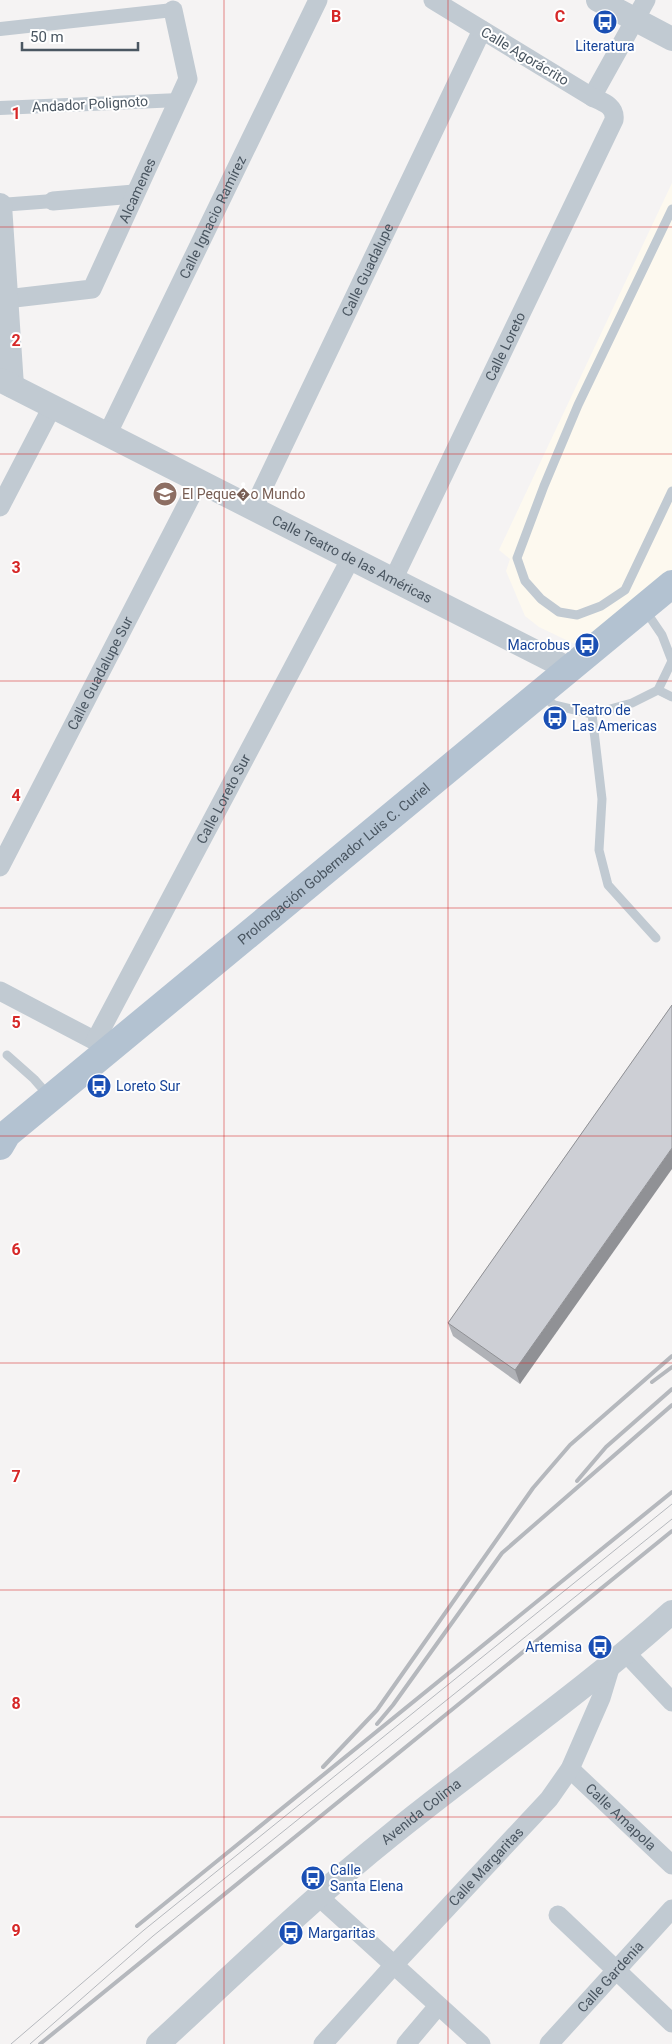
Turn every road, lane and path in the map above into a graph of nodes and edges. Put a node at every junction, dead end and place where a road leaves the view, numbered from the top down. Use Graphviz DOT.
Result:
graph roads {
  1 [pos="318,0"];
  2 [pos="433,0"];
  3 [pos="598,0"];
  4 [pos="173,10"];
  5 [pos="641,10"];
  6 [pos="0,29"];
  7 [pos="482,30"];
  8 [pos="672,39"];
  9 [pos="592,97"];
  10 [pos="179,100"];
  11 [pos="0,108"];
  12 [pos="615,113"];
  13 [pos="134,194"];
  14 [pos="53,201"];
  15 [pos="0,205"];
  16 [pos="672,209"];
  17 [pos="0,227"];
  18 [pos="6,299"];
  19 [pos="6,383"];
  20 [pos="52,407"];
  21 [pos="108,435"];
  22 [pos="199,481"];
  23 [pos="672,491"];
  24 [pos="0,507"];
  25 [pos="253,509"];
  26 [pos="350,558"];
  27 [pos="393,580"];
  28 [pos="672,584"];
  29 [pos="643,608"];
  30 [pos="570,669"];
  31 [pos="658,690"];
  32 [pos="540,694"];
  33 [pos="672,697"];
  34 [pos="592,714"];
  35 [pos="0,867"];
  36 [pos="656,938"];
  37 [pos="0,991"];
  38 [pos="103,1045"];
  39 [pos="7,1055"];
  40 [pos="50,1098"];
  41 [pos="2,1140"];
  42 [pos="672,1612"];
  43 [pos="619,1659"];
  44 [pos="672,1702"];
  45 [pos="570,1770"];
  46 [pos="672,1866"];
  47 [pos="318,1896"];
  48 [pos="672,1909"];
  49 [pos="558,1915"];
  50 [pos="393,1966"];
  51 [pos="616,1970"];
  52 [pos="438,2006"];
  53 [pos="672,2023"];
  54 [pos="158,2044"];
  55 [pos="323,2044"];
  56 [pos="406,2044"];
  57 [pos="481,2044"];
  58 [pos="549,2044"];
  1 -- 21 [label="street, Calle Ignacio Ramírez"];
  2 -- 7 [label="street, Calle Agorácrito"];
  3 -- 5 [label="street"];
  4 -- 6 [label="street"];
  4 -- 10 [label="street, Alcamenes"];
  5 -- 8 [label="street"];
  5 -- 9 [label="street"];
  7 -- 9 [label="street, Calle Agorácrito"];
  7 -- 25 [label="street, Calle Guadalupe"];
  9 -- 12 [label="street, Calle Agorácrito"];
  10 -- 11 [label="street, Andador Polignoto"];
  10 -- 13 [label="street, Alcamenes"];
  12 -- 27 [label="street, Calle Loreto"];
  13 -- 14 [label="street"];
  13 -- 18 [label="street, Alcamenes"];
  14 -- 15 [label="street"];
  15 -- 17 [label="street"];
  16 -- 23 [label="lane"];
  17 -- 18 [label="street"];
  18 -- 19 [label="street"];
  19 -- 20 [label="street, Calle Teatro de las Américas"];
  20 -- 21 [label="street, Calle Teatro de las Américas"];
  20 -- 24 [label="street"];
  21 -- 22 [label="street, Calle Teatro de las Américas"];
  22 -- 25 [label="street, Calle Teatro de las Américas"];
  22 -- 35 [label="street, Calle Guadalupe Sur"];
  25 -- 26 [label="street, Calle Teatro de las Américas"];
  26 -- 27 [label="street, Calle Teatro de las Américas"];
  26 -- 38 [label="street, Calle Loreto Sur"];
  27 -- 30 [label="street, Calle Teatro de las Américas"];
  28 -- 29 [label="main road, Prolongación Gobernador Luis C. Curiel"];
  29 -- 30 [label="main road, Prolongación Gobernador Luis C. Curiel"];
  29 -- 31 [label="lane"];
  30 -- 32 [label="main road, Prolongación Gobernador Luis C. Curiel"];
  31 -- 33 [label="lane"];
  31 -- 34 [label="lane"];
  32 -- 34 [label="lane"];
  32 -- 38 [label="main road, Prolongación Gobernador Luis C. Curiel"];
  34 -- 36 [label="lane"];
  37 -- 38 [label="street"];
  38 -- 40 [label="main road, Prolongación Gobernador Luis C. Curiel"];
  39 -- 40 [label="lane"];
  40 -- 41 [label="main road, Prolongación Gobernador Luis C. Curiel"];
  42 -- 43 [label="street, Avenida Colima"];
  43 -- 44 [label="street"];
  43 -- 45 [label="street, Calle Margaritas"];
  43 -- 47 [label="street, Avenida Colima"];
  45 -- 46 [label="street, Calle Amapola"];
  45 -- 50 [label="street, Calle Margaritas"];
  47 -- 50 [label="street"];
  47 -- 54 [label="street, Avenida Colima"];
  48 -- 51 [label="street, Calle Gardenia"];
  49 -- 51 [label="street"];
  50 -- 52 [label="street"];
  50 -- 55 [label="street, Calle Margaritas"];
  51 -- 53 [label="street"];
  51 -- 58 [label="street, Calle Gardenia"];
  52 -- 56 [label="street"];
  52 -- 57 [label="street"];
}
